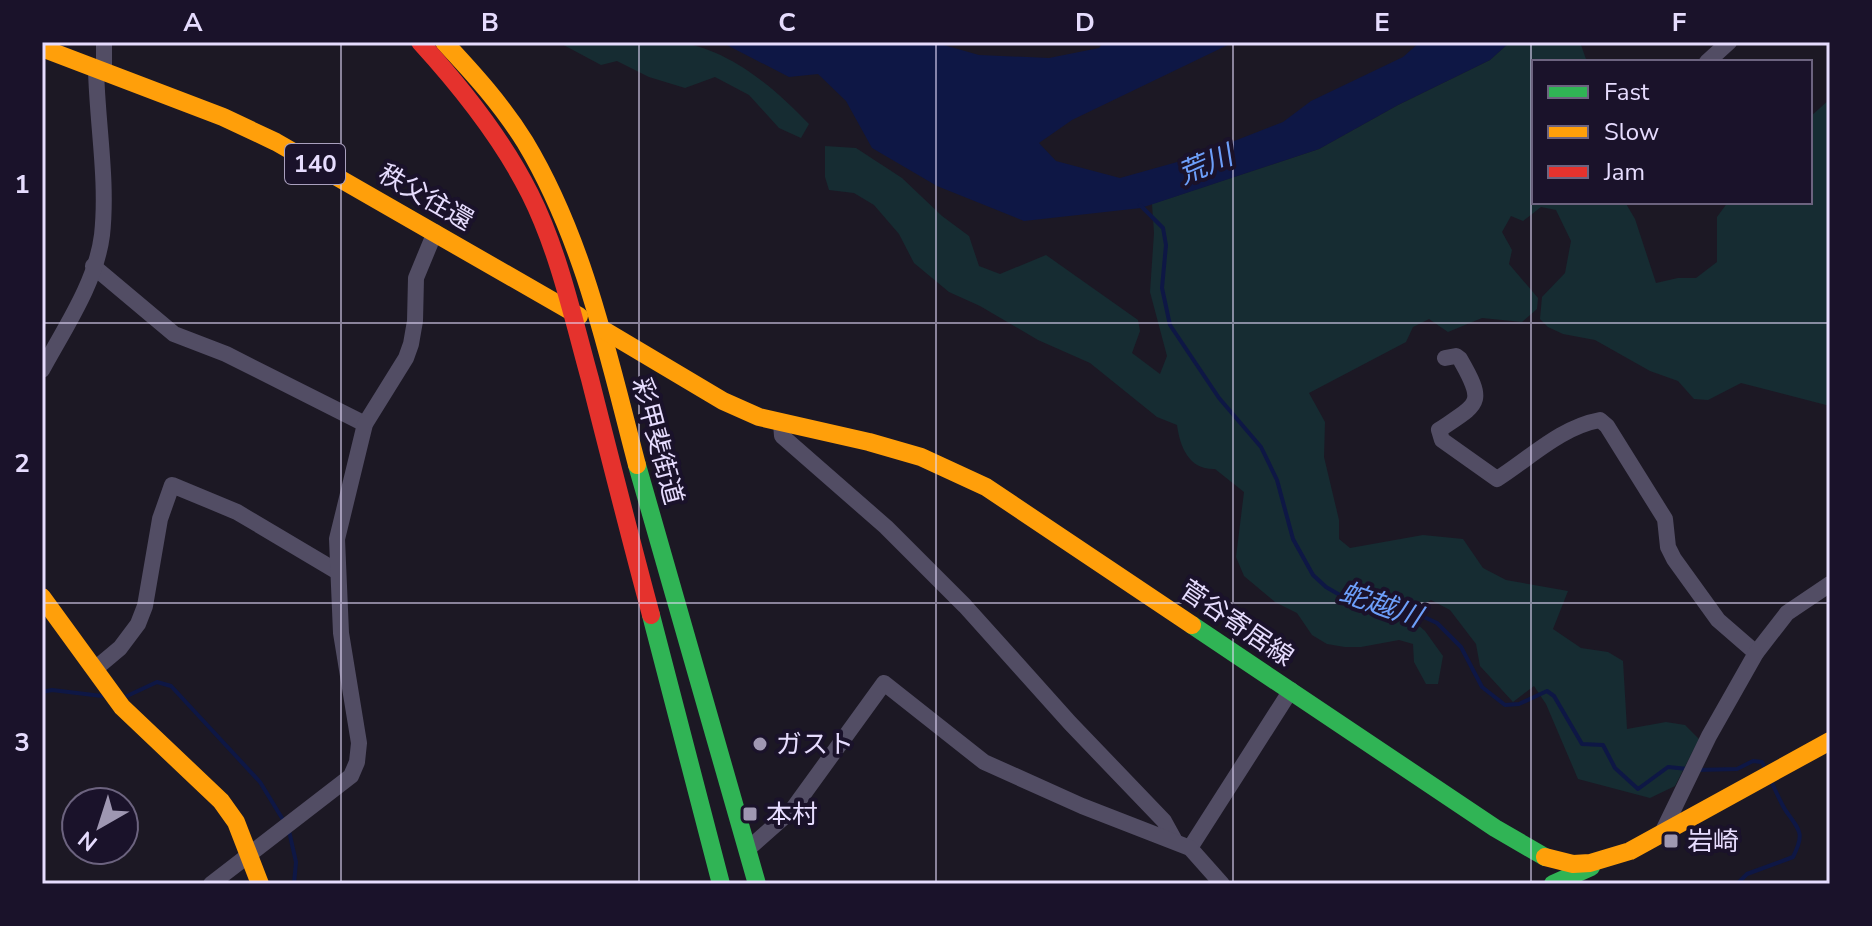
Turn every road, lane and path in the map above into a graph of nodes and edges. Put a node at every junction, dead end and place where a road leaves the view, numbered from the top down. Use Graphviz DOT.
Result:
graph roads {
  1 [pos="104,42"];
  2 [pos="420,42"];
  3 [pos="444,42"];
  4 [pos="1729,42"];
  5 [pos="42,48"];
  6 [pos="1709,60"];
  7 [pos="100,69"];
  8 [pos="500,104"];
  9 [pos="482,117"];
  10 [pos="435,232"];
  11 [pos="93,266"];
  12 [pos="572,312"];
  13 [pos="602,329"];
  14 [pos="1445,358"];
  15 [pos="42,370"];
  16 [pos="781,423"];
  17 [pos="365,424"];
  18 [pos="649,508"];
  19 [pos="623,516"];
  20 [pos="338,572"];
  21 [pos="1830,584"];
  22 [pos="42,597"];
  23 [pos="1756,653"];
  24 [pos="95,669"];
  25 [pos="1291,690"];
  26 [pos="1830,741"];
  27 [pos="1661,835"];
  28 [pos="1183,845"];
  29 [pos="748,849"];
  30 [pos="251,855"];
  31 [pos="1597,864"];
  32 [pos="1557,883"];
  33 [pos="211,884"];
  34 [pos="260,884"];
  35 [pos="721,884"];
  36 [pos="757,884"];
  37 [pos="1222,884"];
  1 -- 7 [label="street"];
  2 -- 9 [label="main road, 彩甲斐街道"];
  3 -- 8 [label="main road, 彩甲斐街道"];
  4 -- 6 [label="street"];
  5 -- 7 [label="main road, 秩父往還 / 140"];
  7 -- 10 [label="main road, 秩父往還 / 140"];
  7 -- 11 [label="street"];
  8 -- 9 [label="main road"];
  8 -- 13 [label="main road, 彩甲斐街道"];
  9 -- 12 [label="main road, 彩甲斐街道"];
  10 -- 12 [label="main road, 秩父往還 / 140"];
  10 -- 17 [label="street"];
  11 -- 15 [label="street"];
  11 -- 17 [label="street"];
  12 -- 13 [label="main road, 秩父往還 / 140"];
  12 -- 19 [label="main road, 彩甲斐街道"];
  13 -- 16 [label="main road, 菅谷寄居線"];
  13 -- 18 [label="main road, 彩甲斐街道"];
  14 -- 23 [label="street"];
  16 -- 25 [label="main road, 菅谷寄居線"];
  16 -- 28 [label="street"];
  17 -- 20 [label="street"];
  18 -- 19 [label="main road"];
  18 -- 29 [label="main road, 彩甲斐街道"];
  19 -- 35 [label="main road, 彩甲斐街道"];
  20 -- 24 [label="street"];
  20 -- 30 [label="street"];
  21 -- 23 [label="street"];
  22 -- 24 [label="main road"];
  23 -- 27 [label="street"];
  24 -- 30 [label="main road"];
  25 -- 28 [label="street"];
  25 -- 31 [label="main road, 菅谷寄居線"];
  26 -- 27 [label="main road, 菅谷寄居線"];
  27 -- 31 [label="main road, 菅谷寄居線"];
  28 -- 29 [label="street"];
  28 -- 37 [label="street"];
  29 -- 36 [label="main road, 彩甲斐街道"];
  30 -- 33 [label="street"];
  30 -- 34 [label="main road"];
  31 -- 32 [label="main road"];
}
